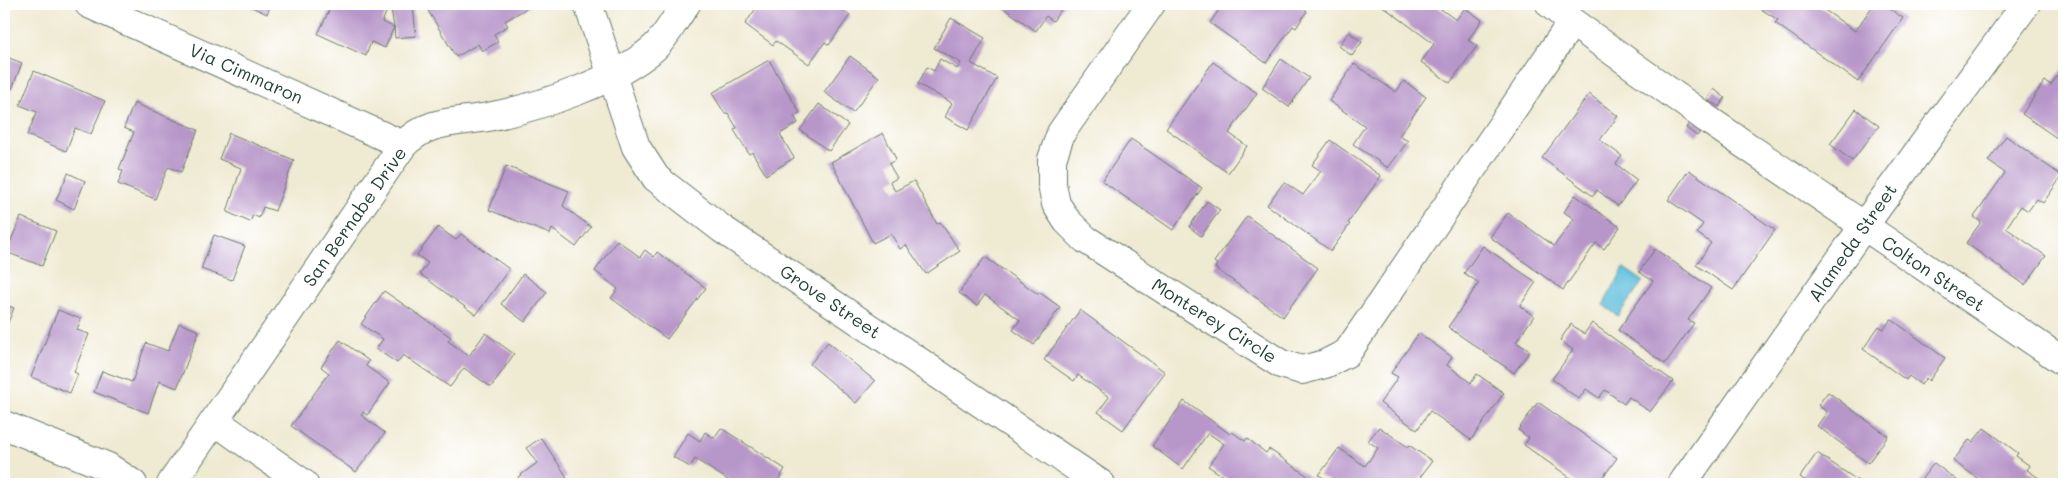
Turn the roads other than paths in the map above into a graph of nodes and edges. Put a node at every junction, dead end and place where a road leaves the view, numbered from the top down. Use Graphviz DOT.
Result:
graph roads {
  1 [pos="89,4"];
  2 [pos="588,4"];
  3 [pos="686,4"];
  4 [pos="1151,4"];
  5 [pos="1550,4"];
  6 [pos="2026,4"];
  7 [pos="1572,22"];
  8 [pos="613,76"];
  9 [pos="403,145"];
  10 [pos="1864,227"];
  11 [pos="2064,362"];
  12 [pos="216,421"];
  13 [pos="4,425"];
  14 [pos="133,484"];
  15 [pos="171,484"];
  16 [pos="304,484"];
  17 [pos="1101,484"];
  18 [pos="1682,484"];
  1 -- 9 [label="street, Via Cimmaron"];
  2 -- 8 [label="street, Grove Street"];
  3 -- 8 [label="street, San Bernabe Drive"];
  4 -- 7 [label="street, Monterey Circle"];
  5 -- 7 [label="street, Colton Street"];
  6 -- 10 [label="street, Alameda Street"];
  7 -- 10 [label="street, Colton Street"];
  8 -- 9 [label="street, San Bernabe Drive"];
  8 -- 17 [label="street, Grove Street"];
  9 -- 12 [label="street, San Bernabe Drive"];
  10 -- 11 [label="street, Colton Street"];
  10 -- 18 [label="street, Alameda Street"];
  12 -- 15 [label="street, San Bernabe Drive"];
  12 -- 16 [label="street"];
  13 -- 14 [label="street"];
}
